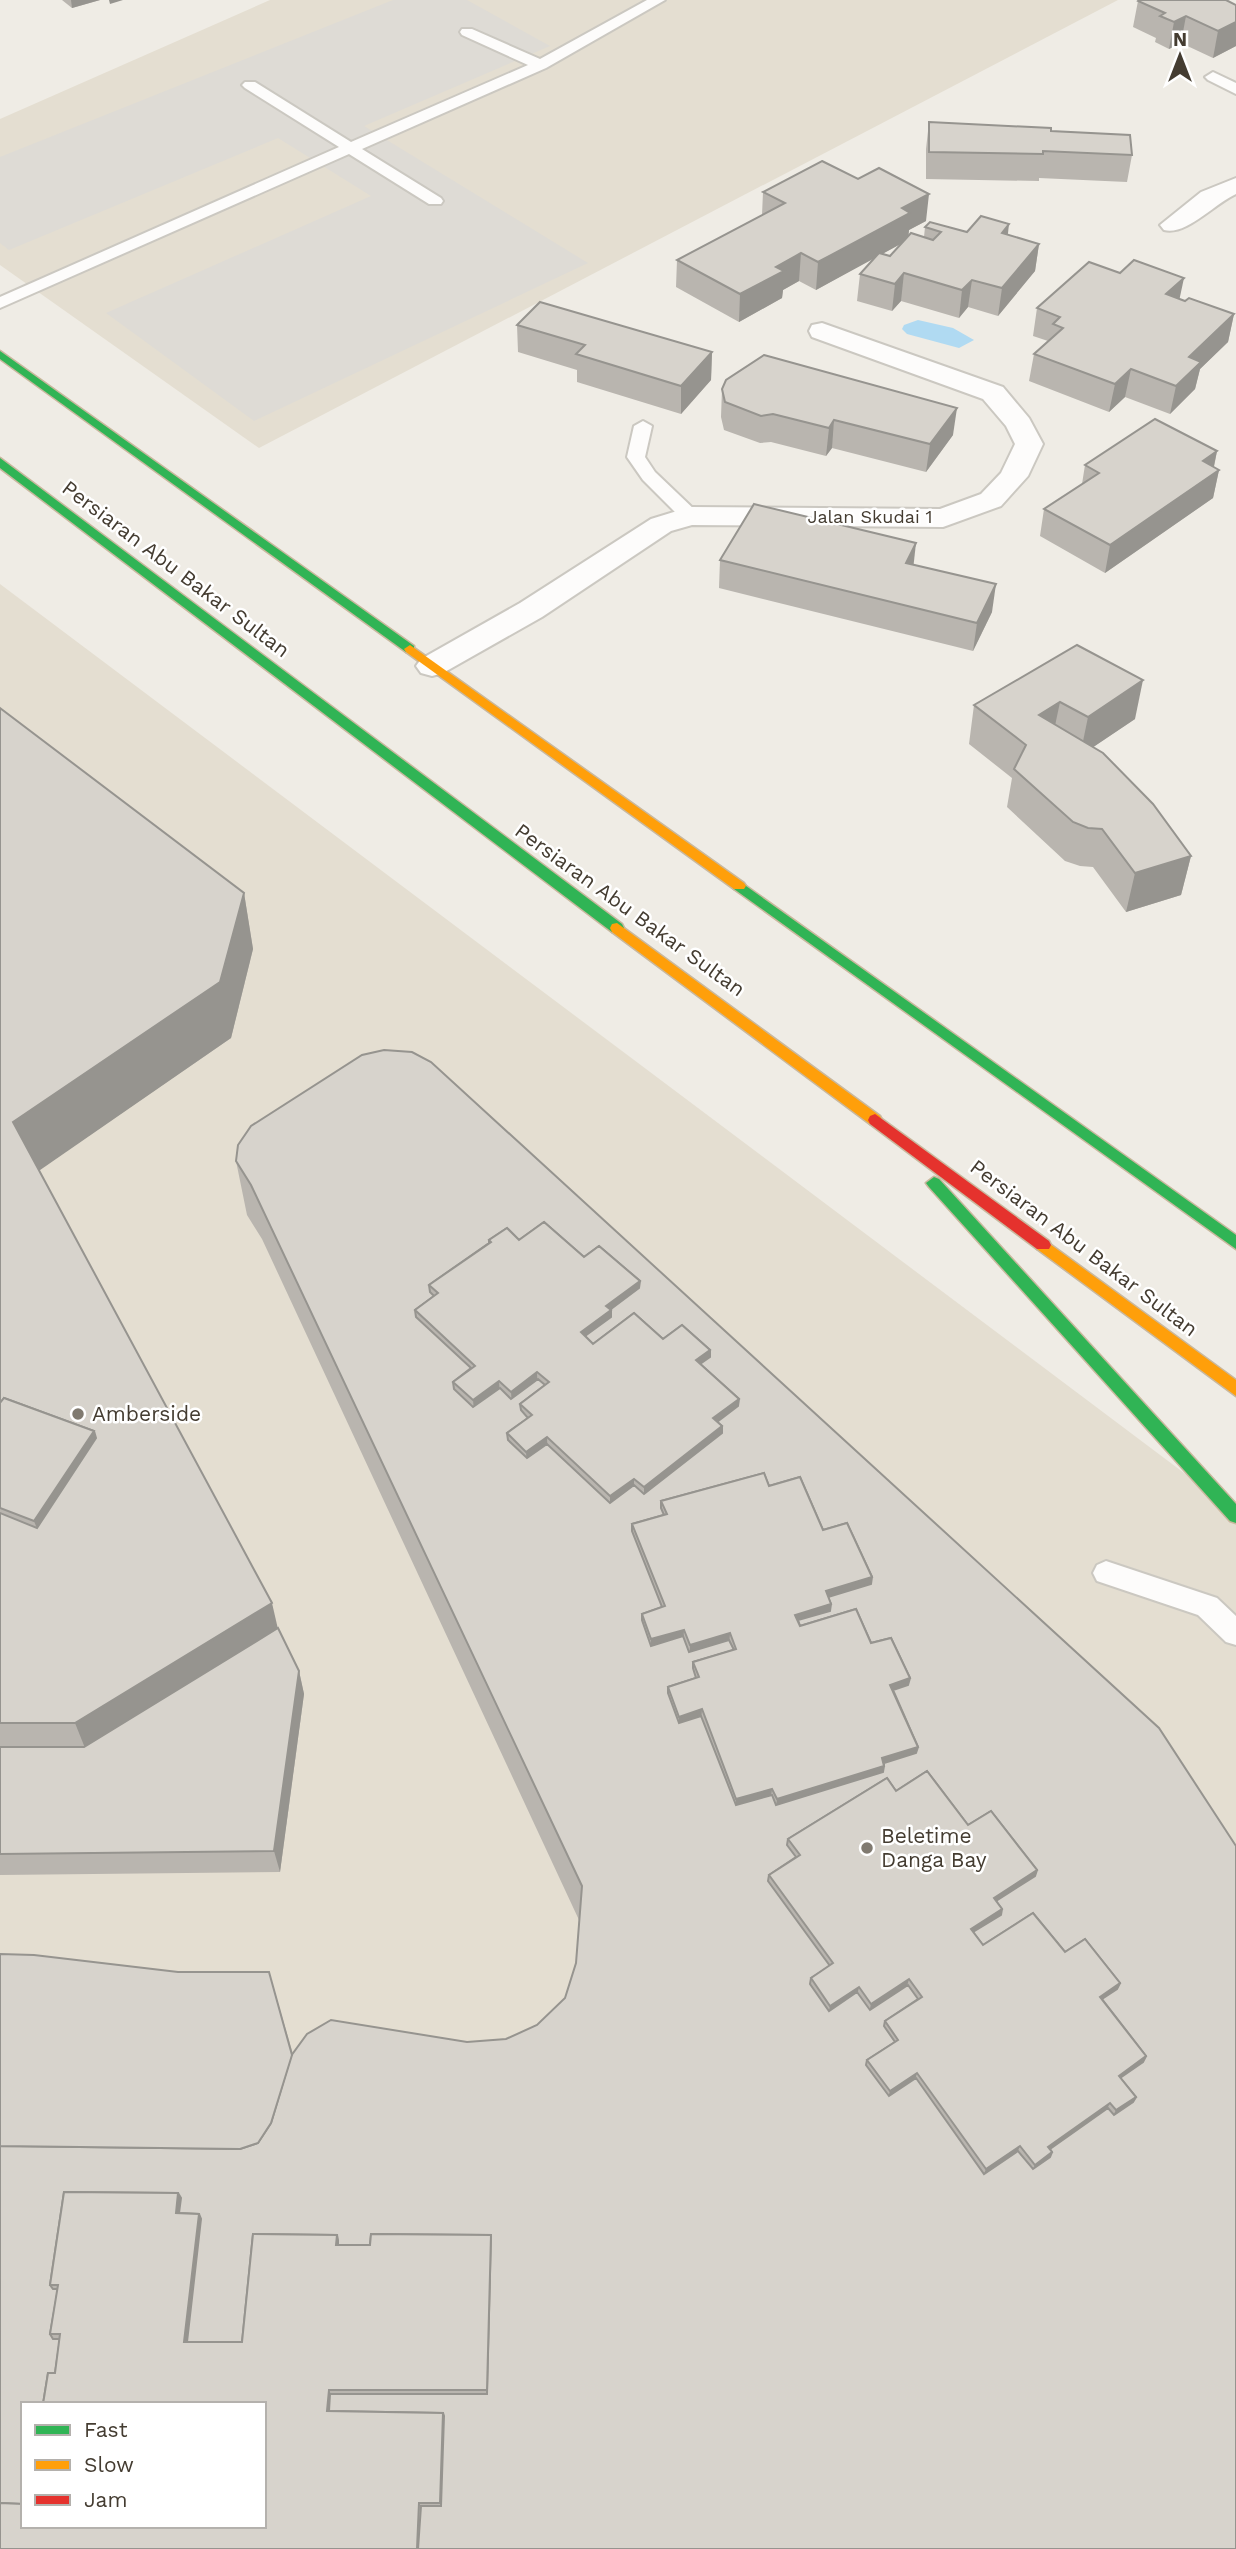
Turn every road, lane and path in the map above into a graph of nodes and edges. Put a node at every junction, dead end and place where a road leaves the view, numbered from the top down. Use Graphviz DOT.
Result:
graph roads {
  1 [pos="658,0"];
  2 [pos="467,32"];
  3 [pos="541,65"];
  4 [pos="1213,77"];
  5 [pos="250,86"];
  6 [pos="1236,89"];
  7 [pos="352,147"];
  8 [pos="1236,186"];
  9 [pos="435,201"];
  10 [pos="1173,225"];
  11 [pos="0,303"];
  12 [pos="822,331"];
  13 [pos="0,354"];
  14 [pos="643,426"];
  15 [pos="0,462"];
  16 [pos="690,516"];
  17 [pos="432,666"];
  18 [pos="873,1116"];
  19 [pos="1236,1243"];
  20 [pos="1236,1388"];
  21 [pos="1236,1516"];
  22 [pos="1105,1573"];
  23 [pos="1236,1633"];
  1 -- 3 [label="lane"];
  2 -- 3 [label="lane"];
  3 -- 7 [label="lane"];
  4 -- 6 [label="lane"];
  5 -- 7 [label="lane"];
  7 -- 9 [label="lane"];
  7 -- 11 [label="lane"];
  8 -- 10 [label="street"];
  12 -- 16 [label="street, Jalan Skudai 1"];
  13 -- 17 [label="highway"];
  14 -- 16 [label="lane"];
  15 -- 18 [label="highway, Persiaran Abu Bakar Sultan"];
  16 -- 17 [label="street, Jalan Skudai 1"];
  17 -- 19 [label="highway"];
  18 -- 20 [label="highway, Persiaran Abu Bakar Sultan"];
  18 -- 21 [label="highway"];
  22 -- 23 [label="lane"];
}
